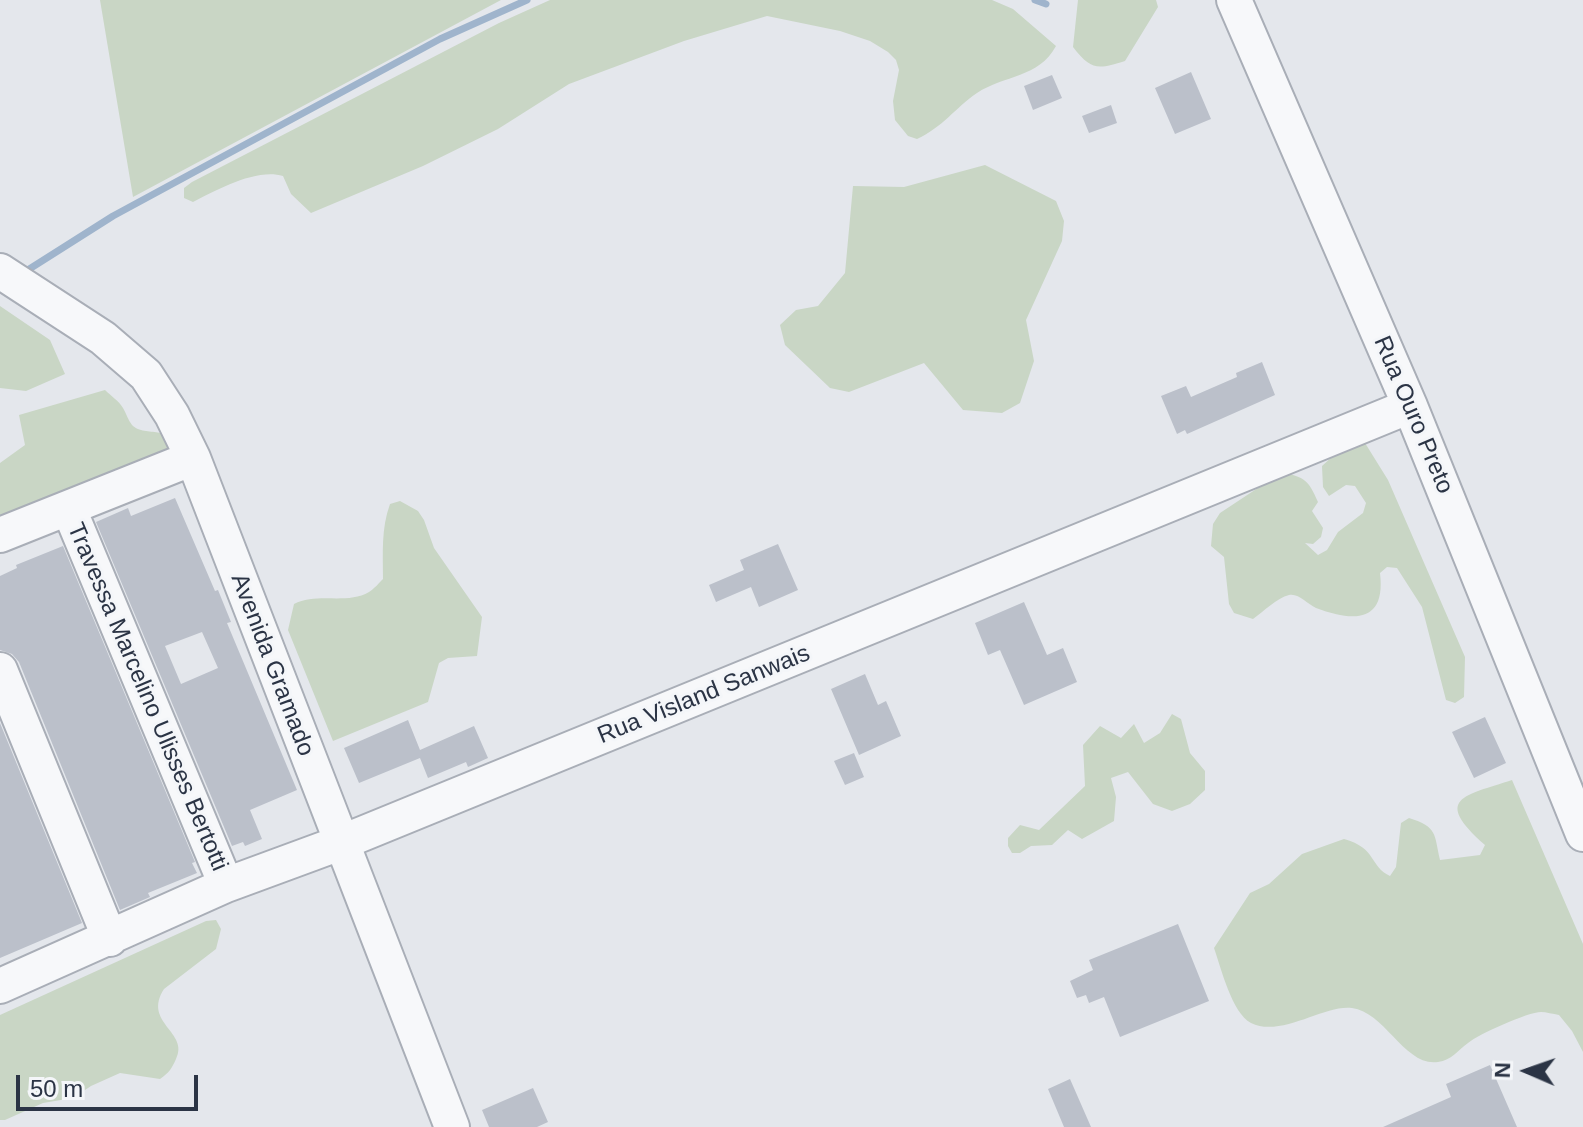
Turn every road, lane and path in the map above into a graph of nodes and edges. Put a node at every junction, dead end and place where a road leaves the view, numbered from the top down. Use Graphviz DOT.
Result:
graph roads {
  1 [pos="1234,0"];
  2 [pos="0,271"];
  3 [pos="1410,406"];
  4 [pos="193,458"];
  5 [pos="69,509"];
  6 [pos="0,535"];
  7 [pos="0,670"];
  8 [pos="1583,834"];
  9 [pos="340,843"];
  10 [pos="226,885"];
  11 [pos="110,939"];
  12 [pos="0,986"];
  13 [pos="452,1127"];
  1 -- 3 [label="street, Rua Ouro Preto"];
  2 -- 4 [label="street, Avenida Gramado"];
  3 -- 8 [label="street, Rua Ouro Preto"];
  3 -- 9 [label="street, Rua Visland Sanwais"];
  4 -- 5 [label="street"];
  4 -- 9 [label="street, Avenida Gramado"];
  5 -- 6 [label="street"];
  5 -- 10 [label="street, Travessa Marcelino Ulisses Bertotti"];
  7 -- 11 [label="street"];
  9 -- 10 [label="street, Rua Visland Sanwais"];
  9 -- 13 [label="street, Avenida Gramado"];
  10 -- 11 [label="street, Rua Visland Sanwais"];
  11 -- 12 [label="street, Rua Visland Sanwais"];
}
